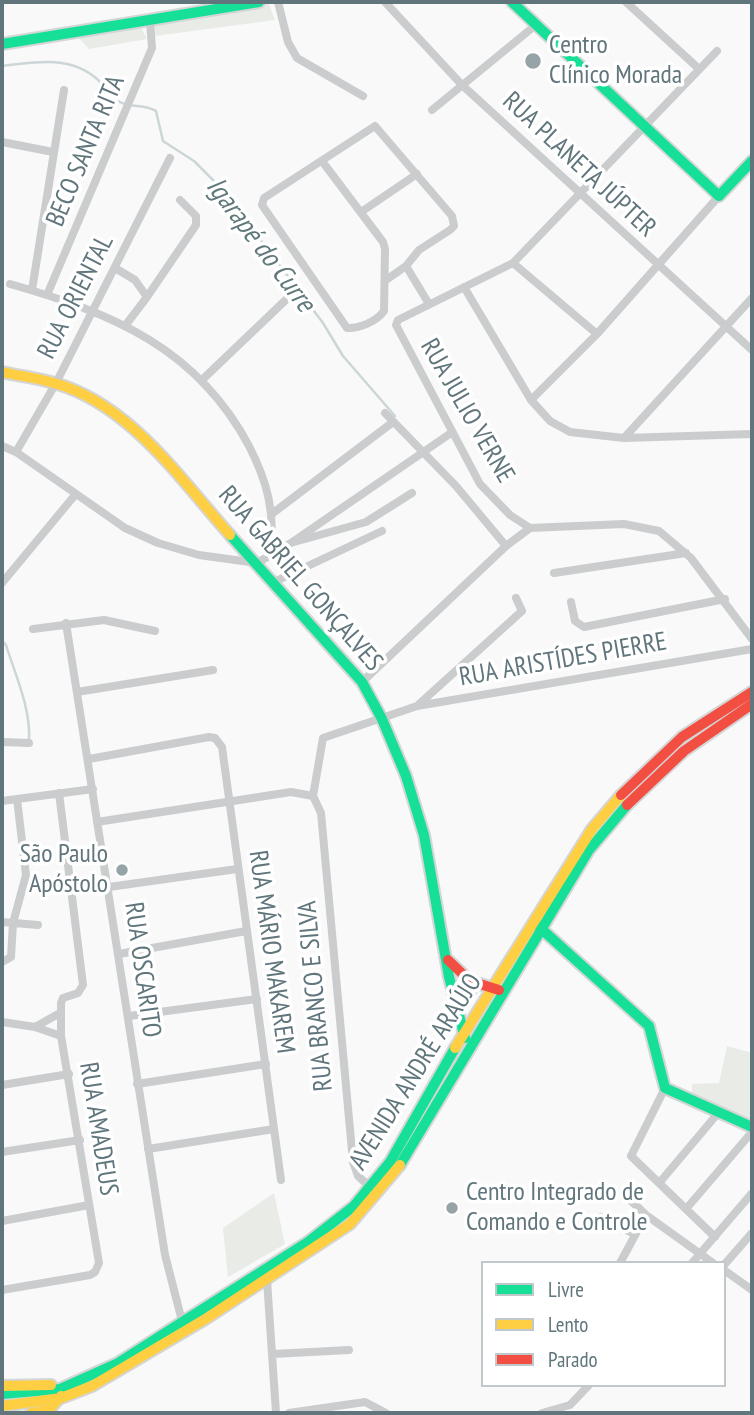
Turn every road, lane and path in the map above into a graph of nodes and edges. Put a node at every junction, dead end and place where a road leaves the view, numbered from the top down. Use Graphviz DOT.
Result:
graph roads {
  1 [pos="259,2"];
  2 [pos="278,2"];
  3 [pos="385,2"];
  4 [pos="512,2"];
  5 [pos="626,2"];
  6 [pos="150,22"];
  7 [pos="537,24"];
  8 [pos="2,44"];
  9 [pos="717,51"];
  10 [pos="698,68"];
  11 [pos="462,85"];
  12 [pos="64,90"];
  13 [pos="363,96"];
  14 [pos="432,110"];
  15 [pos="644,125"];
  16 [pos="2,142"];
  17 [pos="53,152"];
  18 [pos="170,159"];
  19 [pos="322,160"];
  20 [pos="752,161"];
  21 [pos="416,174"];
  22 [pos="582,195"];
  23 [pos="719,197"];
  24 [pos="180,200"];
  25 [pos="361,212"];
  26 [pos="513,263"];
  27 [pos="406,266"];
  28 [pos="659,267"];
  29 [pos="115,268"];
  30 [pos="386,280"];
  31 [pos="10,284"];
  32 [pos="464,287"];
  33 [pos="32,290"];
  34 [pos="293,293"];
  35 [pos="47,295"];
  36 [pos="147,297"];
  37 [pos="752,298"];
  38 [pos="429,304"];
  39 [pos="91,311"];
  40 [pos="125,326"];
  41 [pos="726,326"];
  42 [pos="597,334"];
  43 [pos="752,351"];
  44 [pos="2,372"];
  45 [pos="203,379"];
  46 [pos="56,383"];
  47 [pos="531,400"];
  48 [pos="385,413"];
  49 [pos="393,422"];
  50 [pos="751,431"];
  51 [pos="451,433"];
  52 [pos="624,438"];
  53 [pos="2,446"];
  54 [pos="16,452"];
  55 [pos="423,452"];
  56 [pos="412,493"];
  57 [pos="75,495"];
  58 [pos="273,513"];
  59 [pos="530,528"];
  60 [pos="382,531"];
  61 [pos="292,543"];
  62 [pos="506,546"];
  63 [pos="686,552"];
  64 [pos="270,553"];
  65 [pos="244,557"];
  66 [pos="257,563"];
  67 [pos="554,573"];
  68 [pos="274,582"];
  69 [pos="2,583"];
  70 [pos="516,598"];
  71 [pos="725,599"];
  72 [pos="571,602"];
  73 [pos="66,623"];
  74 [pos="33,629"];
  75 [pos="155,631"];
  76 [pos="752,639"];
  77 [pos="752,649"];
  78 [pos="213,670"];
  79 [pos="362,682"];
  80 [pos="77,692"];
  81 [pos="752,692"];
  82 [pos="752,705"];
  83 [pos="416,706"];
  84 [pos="383,717"];
  85 [pos="2,742"];
  86 [pos="29,743"];
  87 [pos="89,759"];
  88 [pos="93,789"];
  89 [pos="59,793"];
  90 [pos="313,796"];
  91 [pos="16,799"];
  92 [pos="2,801"];
  93 [pos="229,803"];
  94 [pos="97,822"];
  95 [pos="237,869"];
  96 [pos="109,887"];
  97 [pos="2,922"];
  98 [pos="13,923"];
  99 [pos="38,925"];
  100 [pos="538,926"];
  101 [pos="246,931"];
  102 [pos="119,954"];
  103 [pos="448,960"];
  104 [pos="2,962"];
  105 [pos="476,983"];
  106 [pos="500,990"];
  107 [pos="257,999"];
  108 [pos="456,1009"];
  109 [pos="61,1013"];
  110 [pos="129,1016"];
  111 [pos="2,1022"];
  112 [pos="35,1027"];
  113 [pos="61,1036"];
  114 [pos="462,1037"];
  115 [pos="473,1043"];
  116 [pos="266,1064"];
  117 [pos="69,1074"];
  118 [pos="137,1084"];
  119 [pos="2,1085"];
  120 [pos="665,1088"];
  121 [pos="719,1112"];
  122 [pos="274,1129"];
  123 [pos="752,1130"];
  124 [pos="80,1140"];
  125 [pos="148,1149"];
  126 [pos="2,1152"];
  127 [pos="281,1180"];
  128 [pos="660,1182"];
  129 [pos="371,1188"];
  130 [pos="752,1193"];
  131 [pos="627,1197"];
  132 [pos="89,1205"];
  133 [pos="686,1209"];
  134 [pos="646,1215"];
  135 [pos="601,1217"];
  136 [pos="2,1221"];
  137 [pos="634,1234"];
  138 [pos="715,1237"];
  139 [pos="751,1237"];
  140 [pos="699,1254"];
  141 [pos="621,1261"];
  142 [pos="694,1261"];
  143 [pos="710,1261"];
  144 [pos="726,1266"];
  145 [pos="726,1270"];
  146 [pos="267,1280"];
  147 [pos="2,1290"];
  148 [pos="752,1290"];
  149 [pos="182,1321"];
  150 [pos="349,1350"];
  151 [pos="273,1354"];
  152 [pos="2,1386"];
  153 [pos="587,1387"];
  154 [pos="2,1394"];
  155 [pos="61,1394"];
  156 [pos="2,1406"];
  157 [pos="565,1407"];
  158 [pos="375,1410"];
  159 [pos="326,1411"];
  160 [pos="31,1413"];
  161 [pos="276,1413"];
  162 [pos="289,1413"];
  163 [pos="386,1413"];
  164 [pos="542,1413"];
  165 [pos="573,1413"];
  1 -- 6 [label="main road"];
  2 -- 13 [label="street"];
  3 -- 11 [label="street, RUA PLANETA JÚPTER"];
  4 -- 7 [label="main road"];
  5 -- 10 [label="street"];
  6 -- 8 [label="main road"];
  6 -- 35 [label="street, BECO SANTA RITA"];
  7 -- 11 [label="street"];
  7 -- 15 [label="main road"];
  9 -- 10 [label="street"];
  10 -- 15 [label="street"];
  11 -- 14 [label="street"];
  11 -- 22 [label="street, RUA PLANETA JÚPTER"];
  12 -- 17 [label="street"];
  15 -- 22 [label="street"];
  15 -- 23 [label="main road"];
  16 -- 17 [label="street"];
  17 -- 33 [label="street"];
  18 -- 29 [label="street, RUA ORIENTAL"];
  19 -- 21 [label="street"];
  19 -- 25 [label="street"];
  19 -- 30 [label="street"];
  20 -- 23 [label="main road"];
  21 -- 25 [label="street"];
  21 -- 27 [label="street"];
  22 -- 26 [label="street"];
  22 -- 28 [label="street, RUA PLANETA JÚPTER"];
  23 -- 28 [label="street"];
  24 -- 36 [label="street"];
  25 -- 30 [label="street"];
  26 -- 32 [label="street"];
  26 -- 42 [label="street"];
  27 -- 30 [label="street"];
  27 -- 38 [label="street"];
  28 -- 41 [label="street, RUA PLANETA JÚPTER"];
  28 -- 42 [label="street"];
  29 -- 36 [label="street"];
  29 -- 39 [label="street, RUA ORIENTAL"];
  31 -- 33 [label="street"];
  32 -- 38 [label="street"];
  32 -- 47 [label="street"];
  33 -- 35 [label="street"];
  34 -- 45 [label="street"];
  35 -- 39 [label="street"];
  36 -- 40 [label="street"];
  37 -- 41 [label="street"];
  38 -- 51 [label="street, RUA JULIO VERNE"];
  39 -- 40 [label="street"];
  39 -- 46 [label="street, RUA ORIENTAL"];
  40 -- 45 [label="street"];
  41 -- 43 [label="street, RUA PLANETA JÚPTER"];
  41 -- 52 [label="street"];
  42 -- 47 [label="street"];
  44 -- 46 [label="main road, RUA GABRIEL GONÇALVES"];
  45 -- 58 [label="street"];
  46 -- 54 [label="street, RUA ORIENTAL"];
  46 -- 65 [label="main road, RUA GABRIEL GONÇALVES"];
  47 -- 52 [label="street"];
  48 -- 49 [label="street"];
  49 -- 55 [label="street"];
  49 -- 58 [label="street"];
  50 -- 52 [label="street"];
  51 -- 55 [label="street"];
  51 -- 59 [label="street, RUA JULIO VERNE"];
  53 -- 54 [label="street"];
  54 -- 57 [label="street"];
  55 -- 61 [label="street"];
  55 -- 62 [label="street"];
  56 -- 61 [label="street"];
  57 -- 65 [label="street"];
  57 -- 69 [label="street"];
  58 -- 64 [label="street"];
  59 -- 62 [label="street"];
  59 -- 63 [label="street"];
  60 -- 68 [label="street"];
  61 -- 64 [label="street"];
  62 -- 79 [label="street"];
  63 -- 67 [label="street"];
  63 -- 71 [label="street"];
  64 -- 66 [label="street"];
  65 -- 66 [label="main road, RUA GABRIEL GONÇALVES"];
  66 -- 68 [label="main road, RUA GABRIEL GONÇALVES"];
  68 -- 79 [label="main road, RUA GABRIEL GONÇALVES"];
  70 -- 83 [label="street"];
  71 -- 72 [label="street"];
  71 -- 76 [label="street"];
  73 -- 74 [label="street"];
  73 -- 75 [label="street"];
  73 -- 80 [label="street, RUA OSCARITO"];
  77 -- 83 [label="street, RUA ARISTÍDES PIERRE"];
  78 -- 80 [label="street"];
  79 -- 84 [label="main road, RUA GABRIEL GONÇALVES"];
  80 -- 87 [label="street, RUA OSCARITO"];
  81 -- 100 [label="main road, AVENIDA ANDRÉ ARAÚJO"];
  82 -- 100 [label="main road, AVENIDA ANDRÉ ARAÚJO"];
  83 -- 84 [label="street, RUA ARISTÍDES PIERRE"];
  84 -- 90 [label="street, RUA ARISTÍDES PIERRE"];
  84 -- 103 [label="main road, RUA GABRIEL GONÇALVES"];
  85 -- 86 [label="street"];
  87 -- 88 [label="street, RUA OSCARITO"];
  87 -- 93 [label="street, RUA MÁRIO MAKAREM"];
  88 -- 89 [label="street"];
  88 -- 94 [label="street, RUA OSCARITO"];
  89 -- 91 [label="street"];
  89 -- 109 [label="street, RUA AMADEUS"];
  90 -- 93 [label="street"];
  90 -- 129 [label="street, RUA BRANCO E SILVA"];
  91 -- 92 [label="street"];
  91 -- 98 [label="street"];
  93 -- 94 [label="street"];
  93 -- 95 [label="street, RUA MÁRIO MAKAREM"];
  94 -- 96 [label="street, RUA OSCARITO"];
  95 -- 96 [label="street"];
  95 -- 101 [label="street, RUA MÁRIO MAKAREM"];
  96 -- 102 [label="street, RUA OSCARITO"];
  97 -- 98 [label="street"];
  98 -- 99 [label="street"];
  98 -- 104 [label="street"];
  100 -- 106 [label="main road, AVENIDA ANDRÉ ARAÚJO"];
  100 -- 120 [label="main road"];
  101 -- 102 [label="street"];
  101 -- 107 [label="street, RUA MÁRIO MAKAREM"];
  102 -- 110 [label="street, RUA OSCARITO"];
  103 -- 105 [label="main road"];
  103 -- 108 [label="main road, RUA GABRIEL GONÇALVES"];
  105 -- 106 [label="main road"];
  105 -- 108 [label="main road"];
  106 -- 114 [label="main road, AVENIDA ANDRÉ ARAÚJO"];
  106 -- 115 [label="main road, AVENIDA ANDRÉ ARAÚJO"];
  107 -- 110 [label="street"];
  107 -- 116 [label="street, RUA MÁRIO MAKAREM"];
  108 -- 114 [label="main road, RUA GABRIEL GONÇALVES"];
  109 -- 112 [label="street"];
  109 -- 113 [label="street, RUA AMADEUS"];
  110 -- 118 [label="street, RUA OSCARITO"];
  111 -- 112 [label="street"];
  112 -- 113 [label="street"];
  113 -- 117 [label="street, RUA AMADEUS"];
  114 -- 115 [label="main road"];
  114 -- 129 [label="main road, AVENIDA ANDRÉ ARAÚJO"];
  115 -- 146 [label="main road, AVENIDA ANDRÉ ARAÚJO"];
  116 -- 118 [label="street"];
  116 -- 122 [label="street, RUA MÁRIO MAKAREM"];
  117 -- 119 [label="street"];
  117 -- 124 [label="street, RUA AMADEUS"];
  118 -- 125 [label="street, RUA OSCARITO"];
  120 -- 121 [label="main road"];
  120 -- 128 [label="street"];
  121 -- 123 [label="main road"];
  121 -- 128 [label="street"];
  122 -- 125 [label="street"];
  122 -- 127 [label="street, RUA MÁRIO MAKAREM"];
  123 -- 133 [label="street"];
  124 -- 126 [label="street"];
  124 -- 132 [label="street, RUA AMADEUS"];
  125 -- 149 [label="street, RUA OSCARITO"];
  128 -- 133 [label="street"];
  129 -- 149 [label="main road, AVENIDA ANDRÉ ARAÚJO"];
  130 -- 138 [label="street"];
  131 -- 134 [label="street"];
  132 -- 136 [label="street"];
  132 -- 147 [label="street, RUA AMADEUS"];
  133 -- 138 [label="street"];
  134 -- 137 [label="street"];
  134 -- 140 [label="street"];
  135 -- 137 [label="street"];
  137 -- 141 [label="street"];
  138 -- 140 [label="street"];
  139 -- 144 [label="street"];
  140 -- 142 [label="street"];
  140 -- 143 [label="street"];
  145 -- 148 [label="street"];
  146 -- 151 [label="street"];
  146 -- 155 [label="main road, AVENIDA ANDRÉ ARAÚJO"];
  149 -- 155 [label="main road, AVENIDA ANDRÉ ARAÚJO"];
  150 -- 151 [label="street"];
  151 -- 161 [label="street"];
  152 -- 155 [label="main road"];
  153 -- 157 [label="street"];
  154 -- 155 [label="main road, AVENIDA ANDRÉ ARAÚJO"];
  155 -- 156 [label="main road, AVENIDA ANDRÉ ARAÚJO"];
  155 -- 160 [label="main road"];
  157 -- 164 [label="street"];
  157 -- 165 [label="street"];
  158 -- 159 [label="street"];
  158 -- 163 [label="street"];
  159 -- 162 [label="street"];
}
